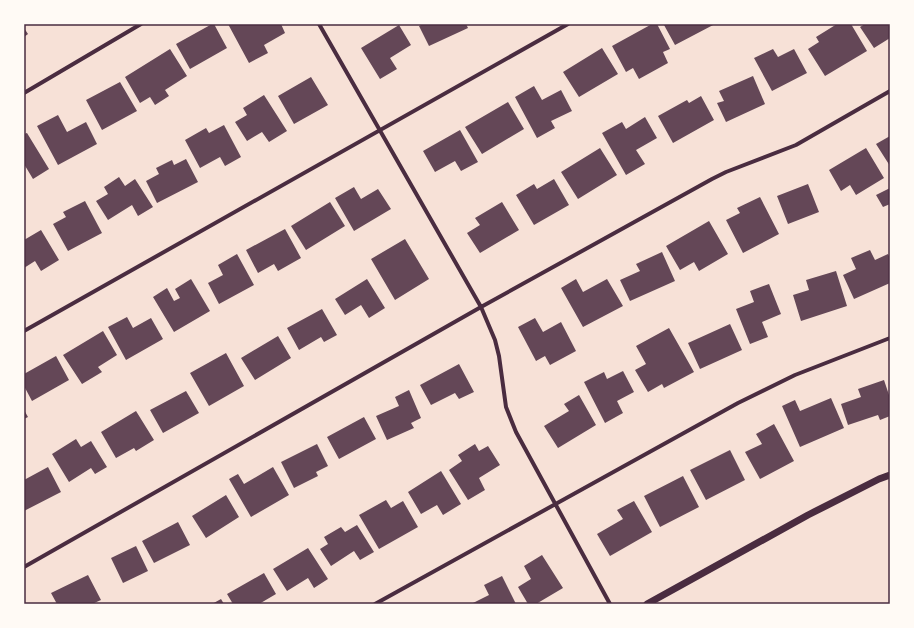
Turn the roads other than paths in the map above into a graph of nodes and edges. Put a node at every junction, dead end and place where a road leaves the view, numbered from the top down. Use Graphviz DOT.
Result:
graph roads {
  1 [pos="141,24"];
  2 [pos="319,24"];
  3 [pos="568,24"];
  4 [pos="890,91"];
  5 [pos="24,92"];
  6 [pos="380,130"];
  7 [pos="481,307"];
  8 [pos="24,331"];
  9 [pos="890,338"];
  10 [pos="890,475"];
  11 [pos="556,503"];
  12 [pos="24,567"];
  13 [pos="375,604"];
  14 [pos="610,604"];
  15 [pos="648,604"];
  1 -- 5 [label="street"];
  2 -- 6 [label="street"];
  3 -- 6 [label="street"];
  4 -- 7 [label="street"];
  6 -- 7 [label="street"];
  6 -- 8 [label="street"];
  7 -- 11 [label="street"];
  7 -- 12 [label="street"];
  9 -- 11 [label="street"];
  10 -- 15 [label="street"];
  11 -- 13 [label="street"];
  11 -- 14 [label="street"];
}
